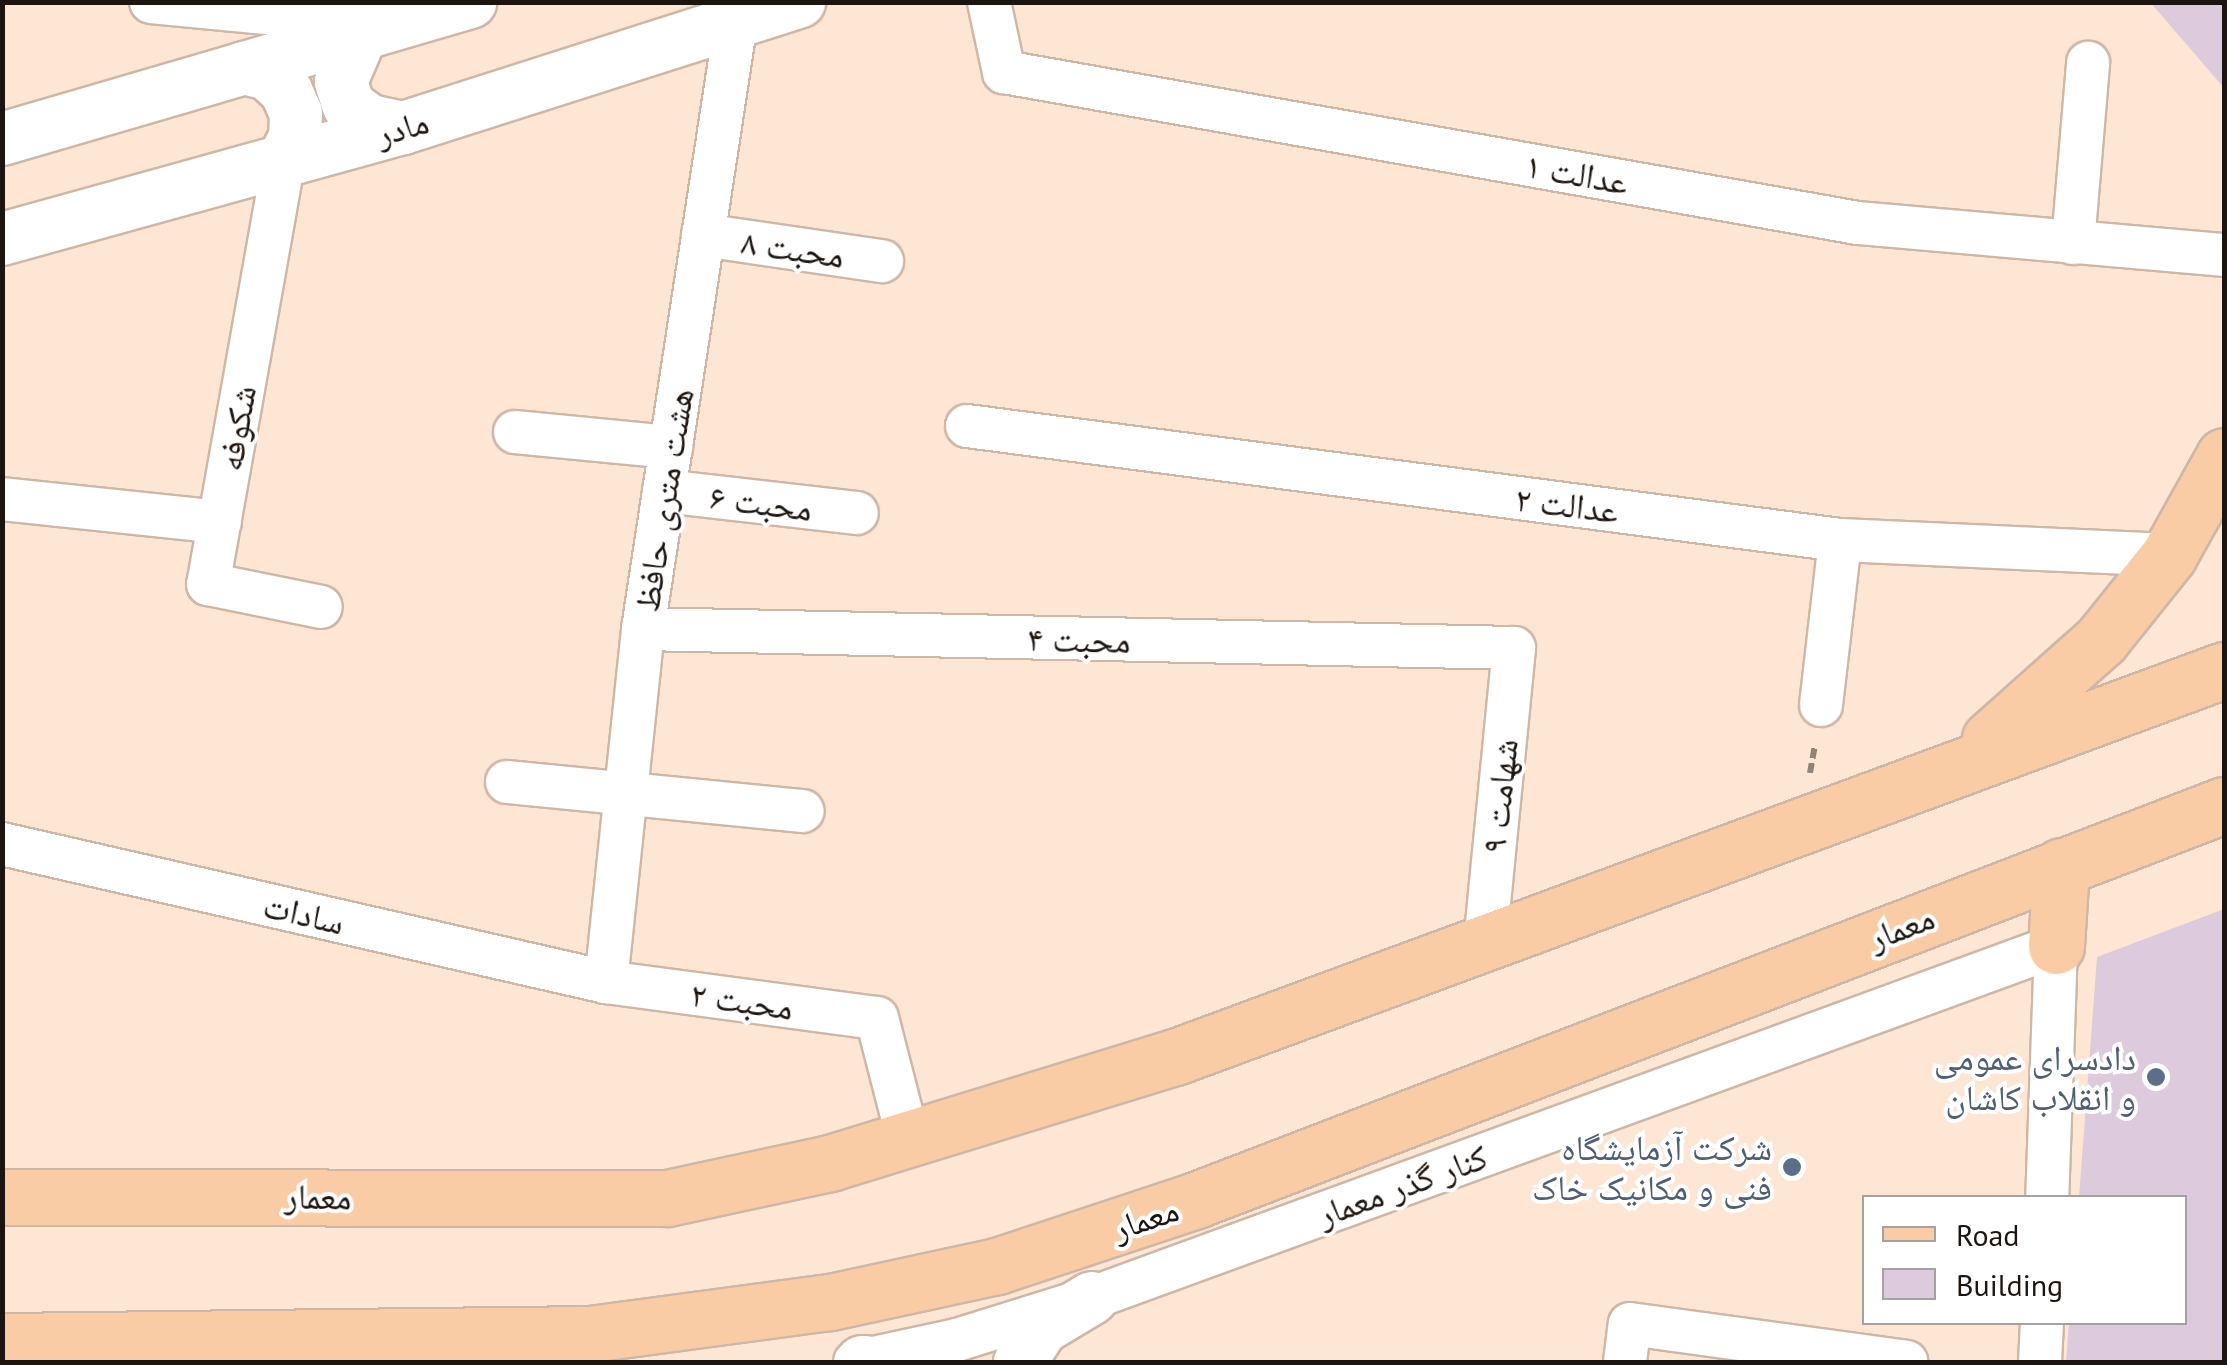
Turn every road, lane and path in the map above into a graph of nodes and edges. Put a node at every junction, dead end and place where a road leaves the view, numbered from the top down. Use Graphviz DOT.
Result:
graph roads {
  1 [pos="151,2"];
  2 [pos="470,2"];
  3 [pos="799,2"];
  4 [pos="989,2"];
  5 [pos="736,21"];
  6 [pos="376,30"];
  7 [pos="2088,63"];
  8 [pos="244,68"];
  9 [pos="402,128"];
  10 [pos="2,139"];
  11 [pos="284,159"];
  12 [pos="703,235"];
  13 [pos="2,239"];
  14 [pos="2073,243"];
  15 [pos="2224,255"];
  16 [pos="882,261"];
  17 [pos="967,426"];
  18 [pos="515,432"];
  19 [pos="671,447"];
  20 [pos="2224,456"];
  21 [pos="664,490"];
  22 [pos="2,500"];
  23 [pos="857,513"];
  24 [pos="220,522"];
  25 [pos="1840,540"];
  26 [pos="2169,556"];
  27 [pos="321,607"];
  28 [pos="643,630"];
  29 [pos="1514,648"];
  30 [pos="2224,670"];
  31 [pos="1820,705"];
  32 [pos="1955,766"];
  33 [pos="507,782"];
  34 [pos="626,795"];
  35 [pos="2224,805"];
  36 [pos="802,811"];
  37 [pos="1803,824"];
  38 [pos="2,844"];
  39 [pos="2061,866"];
  40 [pos="1485,944"];
  41 [pos="2056,946"];
  42 [pos="606,982"];
  43 [pos="908,1139"];
  44 [pos="2047,1195"];
  45 [pos="2,1197"];
  46 [pos="1092,1298"];
  47 [pos="2042,1325"];
  48 [pos="2,1341"];
  49 [pos="296,1350"];
  50 [pos="860,1362"];
  51 [pos="1020,1362"];
  52 [pos="1625,1362"];
  53 [pos="1906,1362"];
  54 [pos="2040,1362"];
  1 -- 6 [label="street"];
  2 -- 6 [label="street"];
  3 -- 5 [label="street, مادر"];
  4 -- 14 [label="street, عدالت ۱"];
  5 -- 9 [label="street, مادر"];
  5 -- 12 [label="street, هشت متری حافظ"];
  6 -- 8 [label="street"];
  6 -- 9 [label="street"];
  7 -- 14 [label="street"];
  8 -- 10 [label="street"];
  8 -- 11 [label="street"];
  9 -- 11 [label="street, مادر"];
  11 -- 13 [label="street, مادر"];
  11 -- 24 [label="street, شکوفه"];
  12 -- 16 [label="street, محبت ۸"];
  12 -- 19 [label="street, هشت متری حافظ"];
  14 -- 15 [label="street, عدالت ۱"];
  17 -- 25 [label="street, عدالت ۲"];
  18 -- 19 [label="street"];
  19 -- 21 [label="street, هشت متری حافظ"];
  20 -- 26 [label="main road"];
  21 -- 23 [label="street, محبت ۶"];
  21 -- 28 [label="street, هشت متری حافظ"];
  22 -- 24 [label="street"];
  24 -- 27 [label="street, شکوفه"];
  25 -- 26 [label="street, عدالت ۲"];
  25 -- 31 [label="street"];
  26 -- 32 [label="main road"];
  28 -- 29 [label="street, محبت ۴"];
  28 -- 34 [label="street, هشت متری حافظ"];
  29 -- 40 [label="street, شهامت ۹"];
  30 -- 32 [label="main road, معمار"];
  31 -- 37 [label="path"];
  32 -- 37 [label="main road, معمار"];
  33 -- 34 [label="street"];
  34 -- 36 [label="street"];
  34 -- 42 [label="street, هشت متری حافظ"];
  35 -- 39 [label="main road, معمار"];
  37 -- 40 [label="main road, معمار"];
  38 -- 42 [label="street, سادات"];
  39 -- 41 [label="main road"];
  39 -- 49 [label="main road, معمار"];
  40 -- 43 [label="main road, معمار"];
  41 -- 44 [label="street"];
  41 -- 46 [label="street, کنار گذر معمار"];
  42 -- 43 [label="street, محبت ۲"];
  43 -- 45 [label="main road, معمار"];
  46 -- 50 [label="street, کنار گذر معمار"];
  46 -- 51 [label="street"];
  47 -- 54 [label="street"];
  48 -- 49 [label="main road, معمار"];
  52 -- 53 [label="street"];
}
